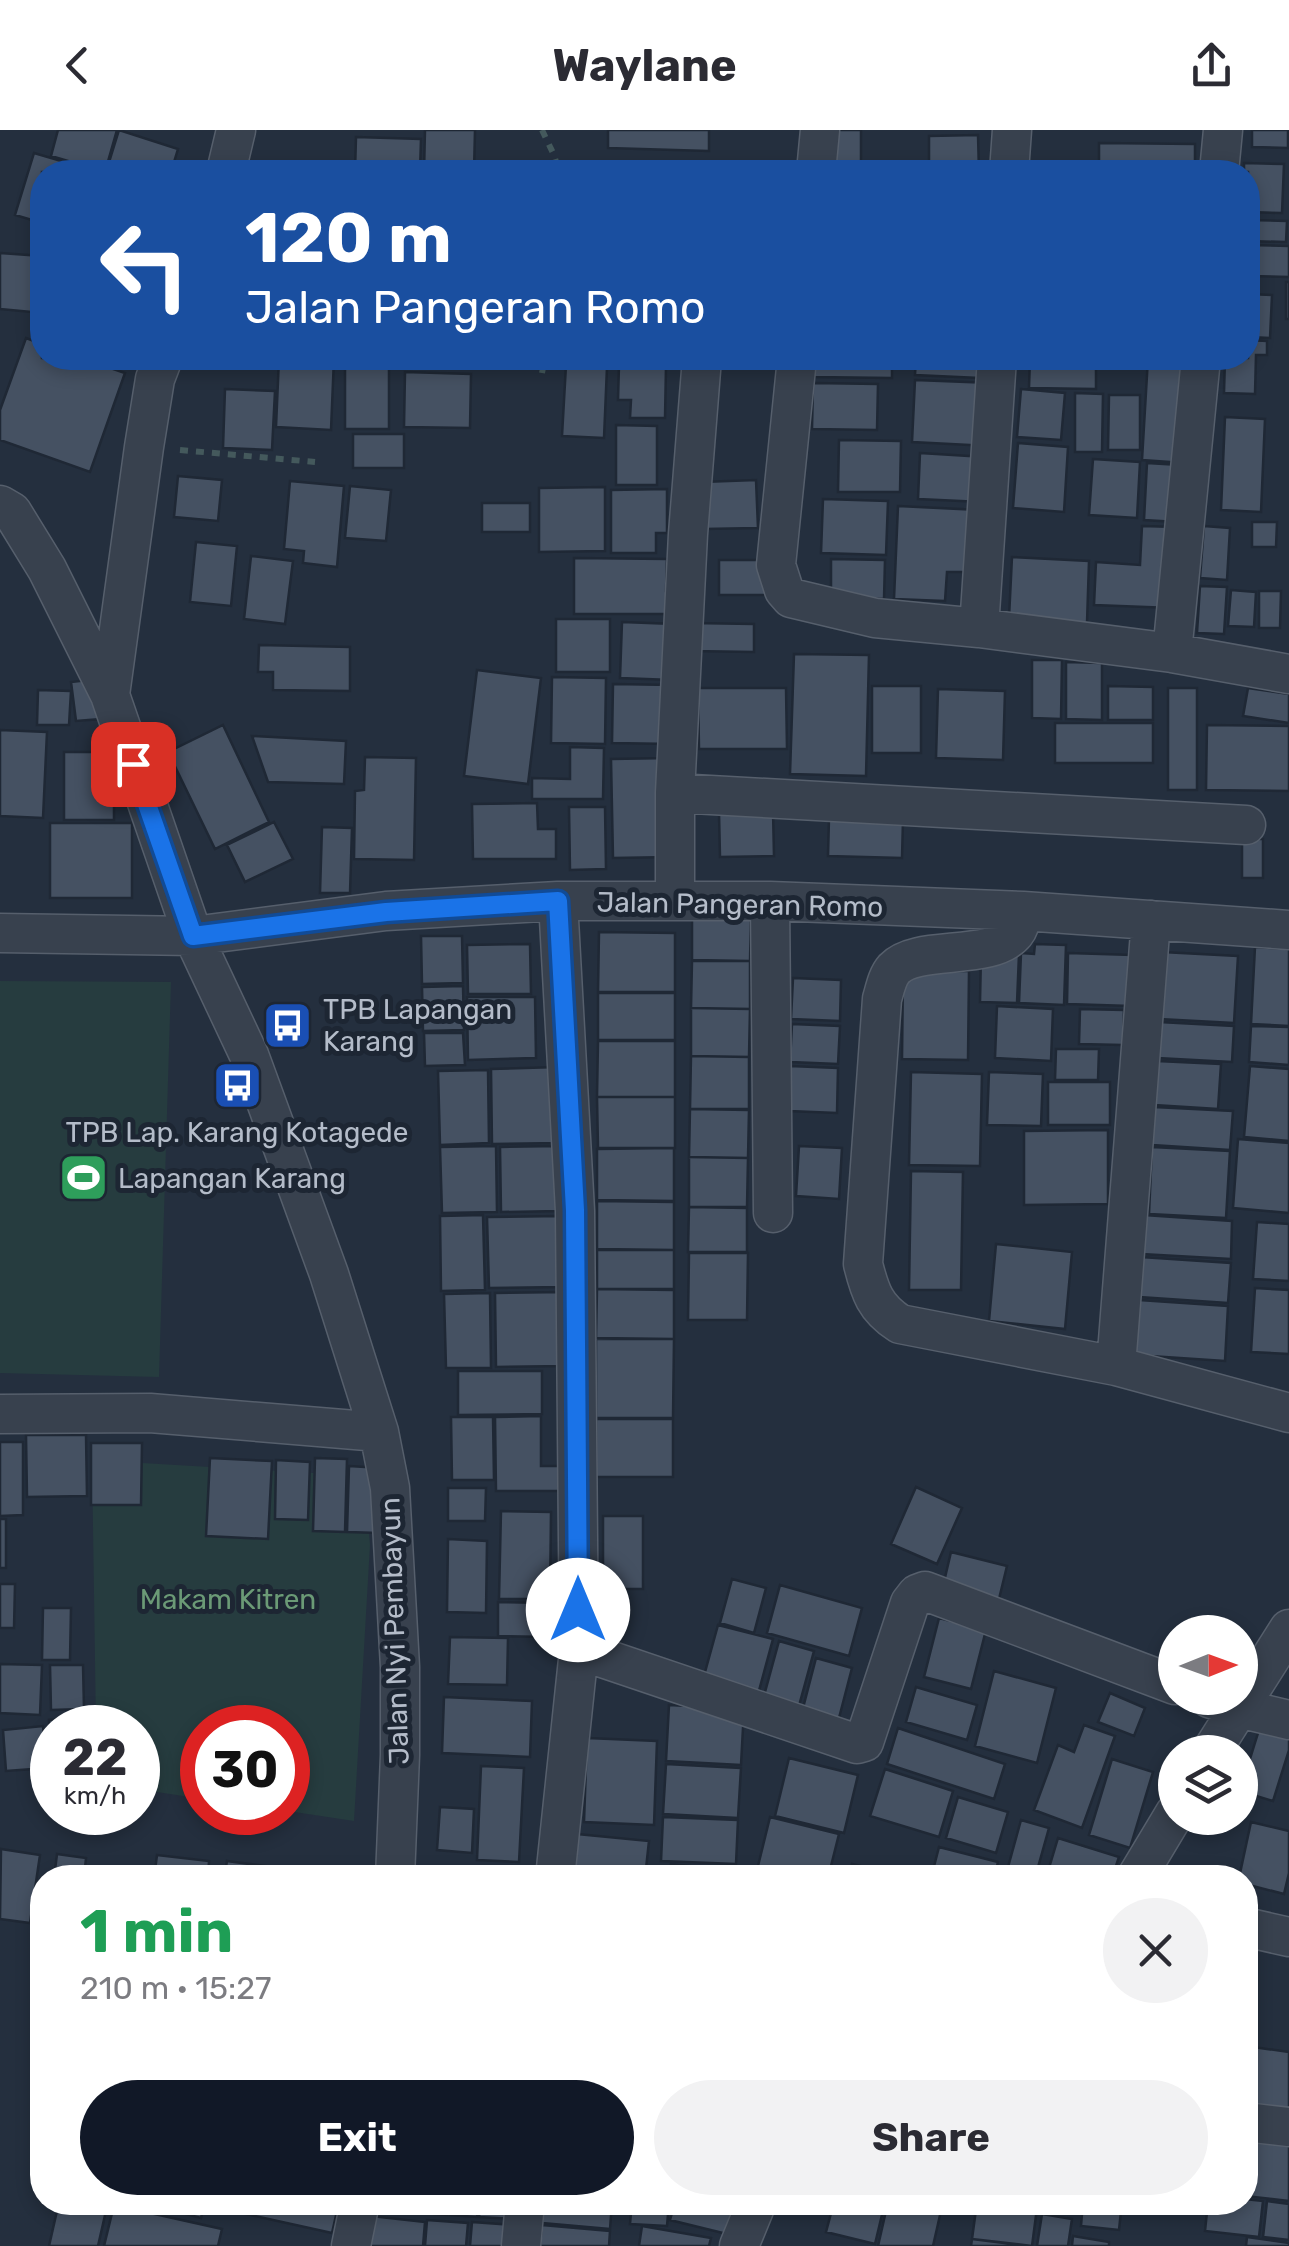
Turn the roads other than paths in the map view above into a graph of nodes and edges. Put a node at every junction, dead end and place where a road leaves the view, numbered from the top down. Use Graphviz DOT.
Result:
graph roads {
  1 [pos="236,130"];
  2 [pos="820,130"];
  3 [pos="1012,130"];
  4 [pos="1223,130"];
  5 [pos="229,160"];
  6 [pos="817,160"];
  7 [pos="1010,160"];
  8 [pos="1220,160"];
  9 [pos="159,370"];
  10 [pos="701,370"];
  11 [pos="796,370"];
  12 [pos="996,370"];
  13 [pos="1200,370"];
  14 [pos="0,505"];
  15 [pos="979,628"];
  16 [pos="1172,653"];
  17 [pos="1289,674"];
  18 [pos="110,695"];
  19 [pos="675,793"];
  20 [pos="1246,825"];
  21 [pos="675,900"];
  22 [pos="558,901"];
  23 [pos="770,902"];
  24 [pos="1023,911"];
  25 [pos="1151,920"];
  26 [pos="1289,930"];
  27 [pos="0,933"];
  28 [pos="193,936"];
  29 [pos="773,1213"];
  30 [pos="1116,1366"];
  31 [pos="0,1414"];
  32 [pos="1289,1414"];
  33 [pos="379,1432"];
  34 [pos="1289,1630"];
  35 [pos="579,1650"];
  36 [pos="1258,1665"];
  37 [pos="1158,1680"];
  38 [pos="1258,1712"];
  39 [pos="1289,1720"];
  40 [pos="1162,1835"];
  41 [pos="395,1865"];
  42 [pos="556,1865"];
  43 [pos="1144,1865"];
  44 [pos="1258,1930"];
  45 [pos="1289,1938"];
  46 [pos="1258,2124"];
  47 [pos="1289,2128"];
  48 [pos="357,2215"];
  49 [pos="524,2215"];
  50 [pos="751,2215"];
  51 [pos="351,2246"];
  52 [pos="522,2246"];
  53 [pos="738,2246"];
  1 -- 5 [label="street"];
  2 -- 6 [label="street"];
  3 -- 7 [label="street"];
  4 -- 8 [label="street"];
  9 -- 18 [label="street"];
  10 -- 19 [label="street"];
  11 -- 15 [label="street"];
  12 -- 15 [label="street"];
  13 -- 16 [label="street"];
  14 -- 18 [label="street, Jalan Nyi Pembayun"];
  15 -- 16 [label="street"];
  16 -- 17 [label="street"];
  18 -- 28 [label="street, Jalan Nyi Pembayun"];
  19 -- 20 [label="street"];
  19 -- 21 [label="street"];
  21 -- 22 [label="street, Jalan Pangeran Romo"];
  21 -- 23 [label="street, Jalan Pangeran Romo"];
  22 -- 28 [label="street, Jalan Pangeran Romo"];
  22 -- 35 [label="street"];
  23 -- 24 [label="street, Jalan Pangeran Romo"];
  23 -- 29 [label="street"];
  24 -- 25 [label="street, Jalan Pangeran Romo"];
  24 -- 30 [label="street"];
  25 -- 26 [label="street, Jalan Pangeran Romo"];
  25 -- 30 [label="street"];
  27 -- 28 [label="street, Jalan Pangeran Romo"];
  28 -- 33 [label="street, Jalan Nyi Pembayun"];
  30 -- 32 [label="street"];
  31 -- 33 [label="street"];
  33 -- 41 [label="street, Jalan Nyi Pembayun"];
  34 -- 36 [label="street"];
  35 -- 37 [label="street"];
  35 -- 42 [label="street"];
  38 -- 39 [label="street"];
  40 -- 43 [label="street"];
  44 -- 45 [label="street"];
  46 -- 47 [label="street"];
  48 -- 51 [label="street"];
  49 -- 52 [label="street"];
  50 -- 53 [label="street"];
}
